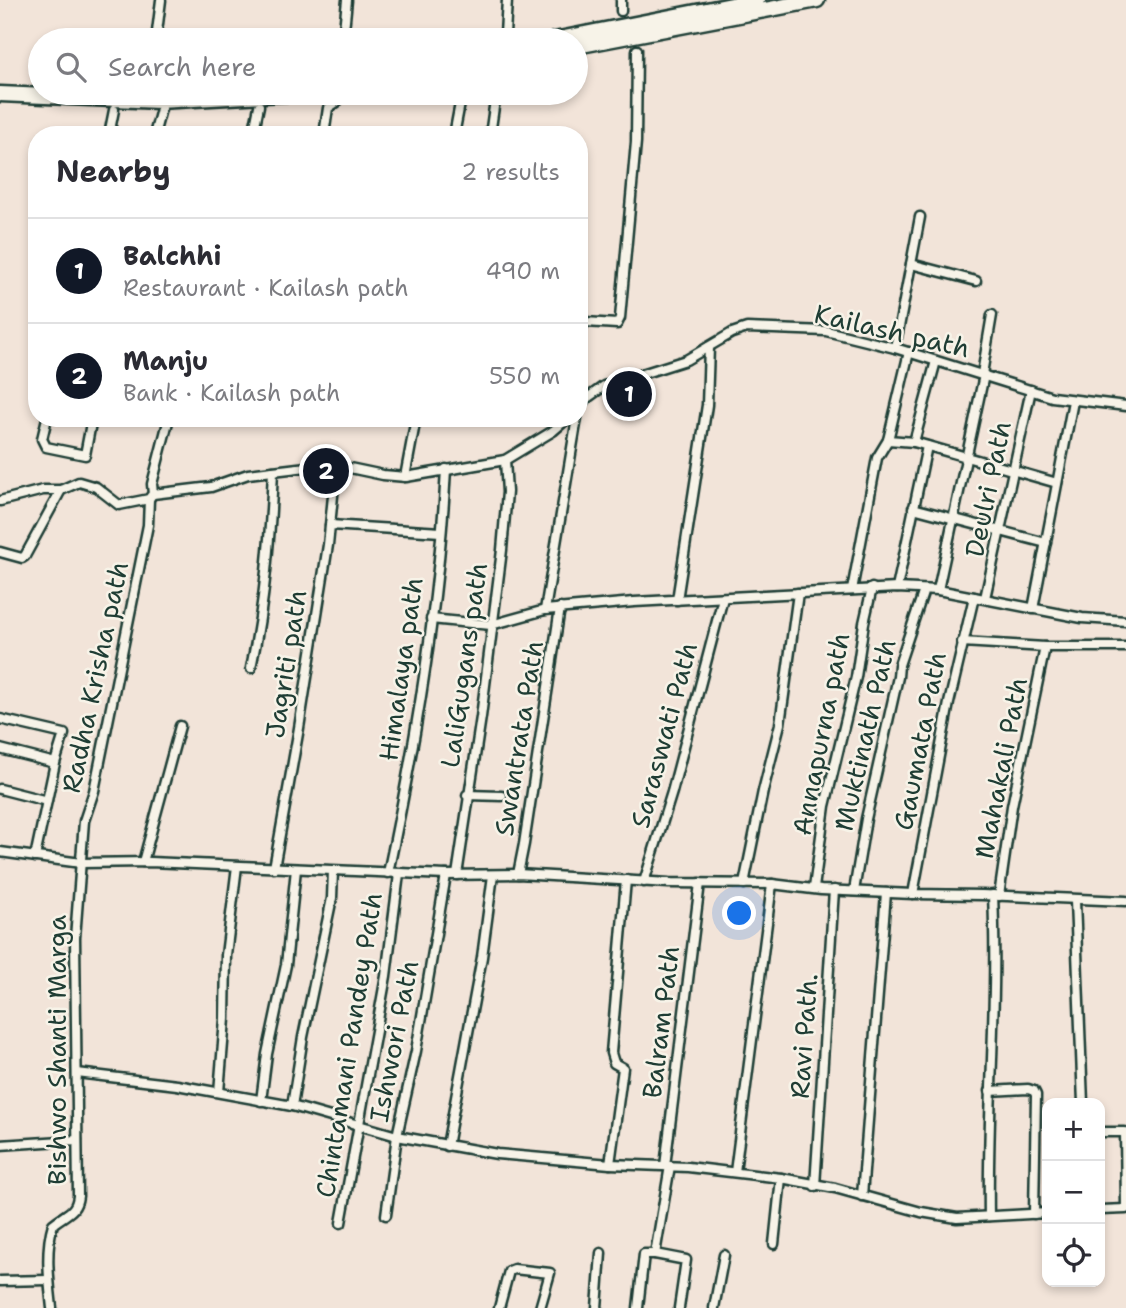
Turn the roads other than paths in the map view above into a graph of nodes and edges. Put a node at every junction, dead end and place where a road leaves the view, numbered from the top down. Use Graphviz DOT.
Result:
graph roads {
  1 [pos="161,0"];
  2 [pos="347,0"];
  3 [pos="506,0"];
  4 [pos="621,0"];
  5 [pos="757,0"];
  6 [pos="817,0"];
  7 [pos="621,11"];
  8 [pos="158,28"];
  9 [pos="344,28"];
  10 [pos="505,28"];
  11 [pos="588,33"];
  12 [pos="588,44"];
  13 [pos="638,50"];
  14 [pos="0,85"];
  15 [pos="28,86"];
  16 [pos="0,94"];
  17 [pos="28,95"];
  18 [pos="332,105"];
  19 [pos="460,105"];
  20 [pos="494,105"];
  21 [pos="259,106"];
  22 [pos="161,109"];
  23 [pos="114,110"];
  24 [pos="111,126"];
  25 [pos="156,126"];
  26 [pos="255,126"];
  27 [pos="326,126"];
  28 [pos="456,126"];
  29 [pos="490,126"];
  30 [pos="920,218"];
  31 [pos="911,264"];
  32 [pos="976,281"];
  33 [pos="992,314"];
  34 [pos="588,323"];
  35 [pos="709,347"];
  36 [pos="895,348"];
  37 [pos="909,352"];
  38 [pos="936,361"];
  39 [pos="983,374"];
  40 [pos="1031,390"];
  41 [pos="588,396"];
  42 [pos="1073,401"];
  43 [pos="1126,406"];
  44 [pos="45,427"];
  45 [pos="90,427"];
  46 [pos="167,427"];
  47 [pos="414,427"];
  48 [pos="558,427"];
  49 [pos="575,427"];
  50 [pos="888,440"];
  51 [pos="914,442"];
  52 [pos="927,446"];
  53 [pos="966,458"];
  54 [pos="505,460"];
  55 [pos="340,466"];
  56 [pos="446,469"];
  57 [pos="272,471"];
  58 [pos="1012,471"];
  59 [pos="405,477"];
  60 [pos="1057,483"];
  61 [pos="61,490"];
  62 [pos="151,497"];
  63 [pos="0,501"];
  64 [pos="913,508"];
  65 [pos="953,518"];
  66 [pos="330,525"];
  67 [pos="1000,531"];
  68 [pos="441,532"];
  69 [pos="1046,542"];
  70 [pos="0,552"];
  71 [pos="872,588"];
  72 [pos="897,588"];
  73 [pos="852,590"];
  74 [pos="923,590"];
  75 [pos="938,590"];
  76 [pos="798,593"];
  77 [pos="974,597"];
  78 [pos="723,598"];
  79 [pos="985,598"];
  80 [pos="677,600"];
  81 [pos="560,608"];
  82 [pos="1033,609"];
  83 [pos="545,610"];
  84 [pos="431,619"];
  85 [pos="1126,621"];
  86 [pos="491,625"];
  87 [pos="962,642"];
  88 [pos="1045,647"];
  89 [pos="1126,648"];
  90 [pos="251,668"];
  91 [pos="0,719"];
  92 [pos="180,726"];
  93 [pos="0,749"];
  94 [pos="55,763"];
  95 [pos="0,789"];
  96 [pos="467,795"];
  97 [pos="502,796"];
  98 [pos="47,800"];
  99 [pos="0,852"];
  100 [pos="35,856"];
  101 [pos="143,862"];
  102 [pos="81,863"];
  103 [pos="237,866"];
  104 [pos="274,868"];
  105 [pos="296,869"];
  106 [pos="334,871"];
  107 [pos="388,873"];
  108 [pos="399,874"];
  109 [pos="517,874"];
  110 [pos="446,875"];
  111 [pos="457,875"];
  112 [pos="493,875"];
  113 [pos="626,880"];
  114 [pos="644,882"];
  115 [pos="700,883"];
  116 [pos="744,884"];
  117 [pos="772,884"];
  118 [pos="814,888"];
  119 [pos="834,890"];
  120 [pos="854,891"];
  121 [pos="886,893"];
  122 [pos="913,894"];
  123 [pos="996,896"];
  124 [pos="1075,901"];
  125 [pos="1126,901"];
  126 [pos="77,1073"];
  127 [pos="990,1091"];
  128 [pos="219,1092"];
  129 [pos="1083,1098"];
  130 [pos="261,1101"];
  131 [pos="292,1106"];
  132 [pos="360,1124"];
  133 [pos="1105,1132"];
  134 [pos="1125,1132"];
  135 [pos="397,1136"];
  136 [pos="77,1140"];
  137 [pos="0,1145"];
  138 [pos="447,1146"];
  139 [pos="610,1164"];
  140 [pos="667,1166"];
  141 [pos="735,1172"];
  142 [pos="781,1178"];
  143 [pos="815,1186"];
  144 [pos="862,1196"];
  145 [pos="1126,1208"];
  146 [pos="1105,1210"];
  147 [pos="1042,1213"];
  148 [pos="1034,1214"];
  149 [pos="386,1216"];
  150 [pos="989,1216"];
  151 [pos="341,1223"];
  152 [pos="774,1244"];
  153 [pos="601,1253"];
  154 [pos="655,1254"];
  155 [pos="724,1255"];
  156 [pos="48,1280"];
  157 [pos="0,1281"];
  158 [pos="52,1308"];
  159 [pos="499,1308"];
  160 [pos="540,1308"];
  161 [pos="597,1308"];
  162 [pos="638,1308"];
  163 [pos="679,1308"];
  164 [pos="714,1308"];
  1 -- 8 [label="street"];
  2 -- 9 [label="street"];
  3 -- 10 [label="street"];
  4 -- 7 [label="street"];
  5 -- 11 [label="highway"];
  6 -- 12 [label="highway"];
  13 -- 34 [label="street"];
  14 -- 15 [label="highway"];
  16 -- 17 [label="highway"];
  18 -- 27 [label="street"];
  19 -- 28 [label="street"];
  20 -- 29 [label="street"];
  21 -- 26 [label="street"];
  22 -- 25 [label="street"];
  23 -- 24 [label="street"];
  30 -- 31 [label="street"];
  31 -- 32 [label="street"];
  31 -- 36 [label="street"];
  33 -- 39 [label="street"];
  35 -- 36 [label="street, Kailash path"];
  35 -- 41 [label="street, Kailash path"];
  35 -- 80 [label="street"];
  36 -- 37 [label="street, Kailash path"];
  37 -- 38 [label="street, Kailash path"];
  37 -- 50 [label="street"];
  38 -- 39 [label="street, Kailash path"];
  38 -- 51 [label="street"];
  39 -- 40 [label="street, Kailash path"];
  39 -- 53 [label="street"];
  40 -- 42 [label="street, Kailash path"];
  40 -- 58 [label="street, Deulri Path"];
  42 -- 43 [label="street, Kailash path"];
  42 -- 60 [label="street"];
  44 -- 45 [label="street"];
  46 -- 62 [label="street, Radha Krisha path"];
  47 -- 59 [label="street"];
  48 -- 54 [label="street"];
  49 -- 83 [label="street"];
  50 -- 51 [label="street"];
  50 -- 73 [label="street"];
  51 -- 52 [label="street"];
  52 -- 53 [label="street"];
  52 -- 64 [label="street"];
  53 -- 58 [label="street"];
  53 -- 65 [label="street"];
  54 -- 56 [label="street"];
  54 -- 86 [label="street, LaliGugans path"];
  55 -- 57 [label="street"];
  55 -- 59 [label="street"];
  55 -- 66 [label="street, Jagriti path"];
  56 -- 59 [label="street"];
  56 -- 68 [label="street, Himalaya path"];
  57 -- 62 [label="street"];
  57 -- 90 [label="street"];
  58 -- 60 [label="street"];
  58 -- 67 [label="street, Deulri Path"];
  60 -- 69 [label="street"];
  61 -- 62 [label="street"];
  61 -- 63 [label="street"];
  61 -- 70 [label="street"];
  62 -- 102 [label="street, Radha Krisha path"];
  64 -- 65 [label="street"];
  64 -- 72 [label="street"];
  65 -- 67 [label="street"];
  65 -- 75 [label="street"];
  66 -- 68 [label="street"];
  66 -- 104 [label="street, Jagriti path"];
  67 -- 69 [label="street"];
  67 -- 79 [label="street, Deulri Path"];
  68 -- 84 [label="street, Himalaya path"];
  69 -- 82 [label="street"];
  71 -- 72 [label="street"];
  71 -- 73 [label="street"];
  71 -- 118 [label="street, Annapurna path"];
  72 -- 74 [label="street"];
  73 -- 76 [label="street"];
  74 -- 75 [label="street"];
  74 -- 120 [label="street, Muktinath Path"];
  75 -- 77 [label="street"];
  76 -- 78 [label="street"];
  76 -- 116 [label="street"];
  77 -- 79 [label="street"];
  77 -- 87 [label="street, Gaumata Path"];
  78 -- 80 [label="street"];
  78 -- 114 [label="street, Saraswati Path"];
  79 -- 82 [label="street"];
  80 -- 81 [label="street"];
  81 -- 83 [label="street"];
  81 -- 109 [label="street, Swantrata Path"];
  82 -- 85 [label="street"];
  83 -- 86 [label="street"];
  84 -- 86 [label="street"];
  84 -- 107 [label="street, Himalaya path"];
  86 -- 96 [label="street, LaliGugans path"];
  87 -- 88 [label="street"];
  87 -- 122 [label="street, Gaumata Path"];
  88 -- 89 [label="street"];
  88 -- 123 [label="street, Mahakali Path"];
  91 -- 94 [label="street"];
  92 -- 101 [label="street"];
  93 -- 94 [label="street"];
  94 -- 98 [label="street"];
  95 -- 98 [label="street"];
  96 -- 97 [label="street"];
  96 -- 111 [label="street, LaliGugans path"];
  98 -- 100 [label="street"];
  99 -- 100 [label="street"];
  100 -- 102 [label="street"];
  101 -- 102 [label="street"];
  101 -- 103 [label="street"];
  102 -- 126 [label="street, Bishwo Shanti Marga"];
  103 -- 104 [label="street"];
  103 -- 128 [label="street"];
  104 -- 105 [label="street"];
  105 -- 106 [label="street"];
  105 -- 130 [label="street"];
  106 -- 107 [label="street"];
  106 -- 131 [label="street"];
  107 -- 108 [label="street"];
  108 -- 110 [label="street"];
  108 -- 132 [label="street, Chintamani Pandey Path"];
  109 -- 112 [label="street"];
  109 -- 113 [label="street"];
  110 -- 111 [label="street"];
  110 -- 135 [label="street, Ishwori Path"];
  111 -- 112 [label="street"];
  112 -- 138 [label="street"];
  113 -- 114 [label="street"];
  113 -- 139 [label="street"];
  114 -- 115 [label="street"];
  115 -- 116 [label="street"];
  115 -- 140 [label="street, Balram Path"];
  116 -- 117 [label="street"];
  117 -- 118 [label="street"];
  117 -- 141 [label="street"];
  118 -- 119 [label="street"];
  119 -- 120 [label="street"];
  119 -- 143 [label="street, Ravi Path."];
  120 -- 121 [label="street"];
  121 -- 122 [label="street"];
  121 -- 144 [label="street"];
  122 -- 123 [label="street"];
  123 -- 124 [label="street"];
  123 -- 127 [label="street, Mahakali Path"];
  124 -- 125 [label="street"];
  124 -- 129 [label="street"];
  126 -- 128 [label="street"];
  126 -- 136 [label="street, Bishwo Shanti Marga"];
  127 -- 148 [label="street"];
  127 -- 150 [label="street, Mahakali Path"];
  128 -- 130 [label="street"];
  130 -- 131 [label="street"];
  131 -- 132 [label="street"];
  132 -- 135 [label="street"];
  132 -- 151 [label="street, Chintamani Pandey Path"];
  133 -- 134 [label="street"];
  134 -- 145 [label="street"];
  135 -- 138 [label="street"];
  135 -- 149 [label="street, Ishwori Path"];
  136 -- 137 [label="street"];
  136 -- 156 [label="street, Bishwo Shanti Marga"];
  138 -- 139 [label="street"];
  139 -- 140 [label="street"];
  140 -- 141 [label="street"];
  140 -- 154 [label="street, Balram Path"];
  141 -- 142 [label="street"];
  142 -- 143 [label="street"];
  142 -- 152 [label="street"];
  143 -- 144 [label="street"];
  144 -- 150 [label="street"];
  145 -- 146 [label="street"];
  147 -- 148 [label="street"];
  148 -- 150 [label="street"];
  153 -- 161 [label="street"];
  154 -- 162 [label="street"];
  154 -- 163 [label="street"];
  155 -- 164 [label="street"];
  156 -- 157 [label="street"];
  156 -- 158 [label="street, Bishwo Shanti Marga"];
  159 -- 160 [label="street"];
}
